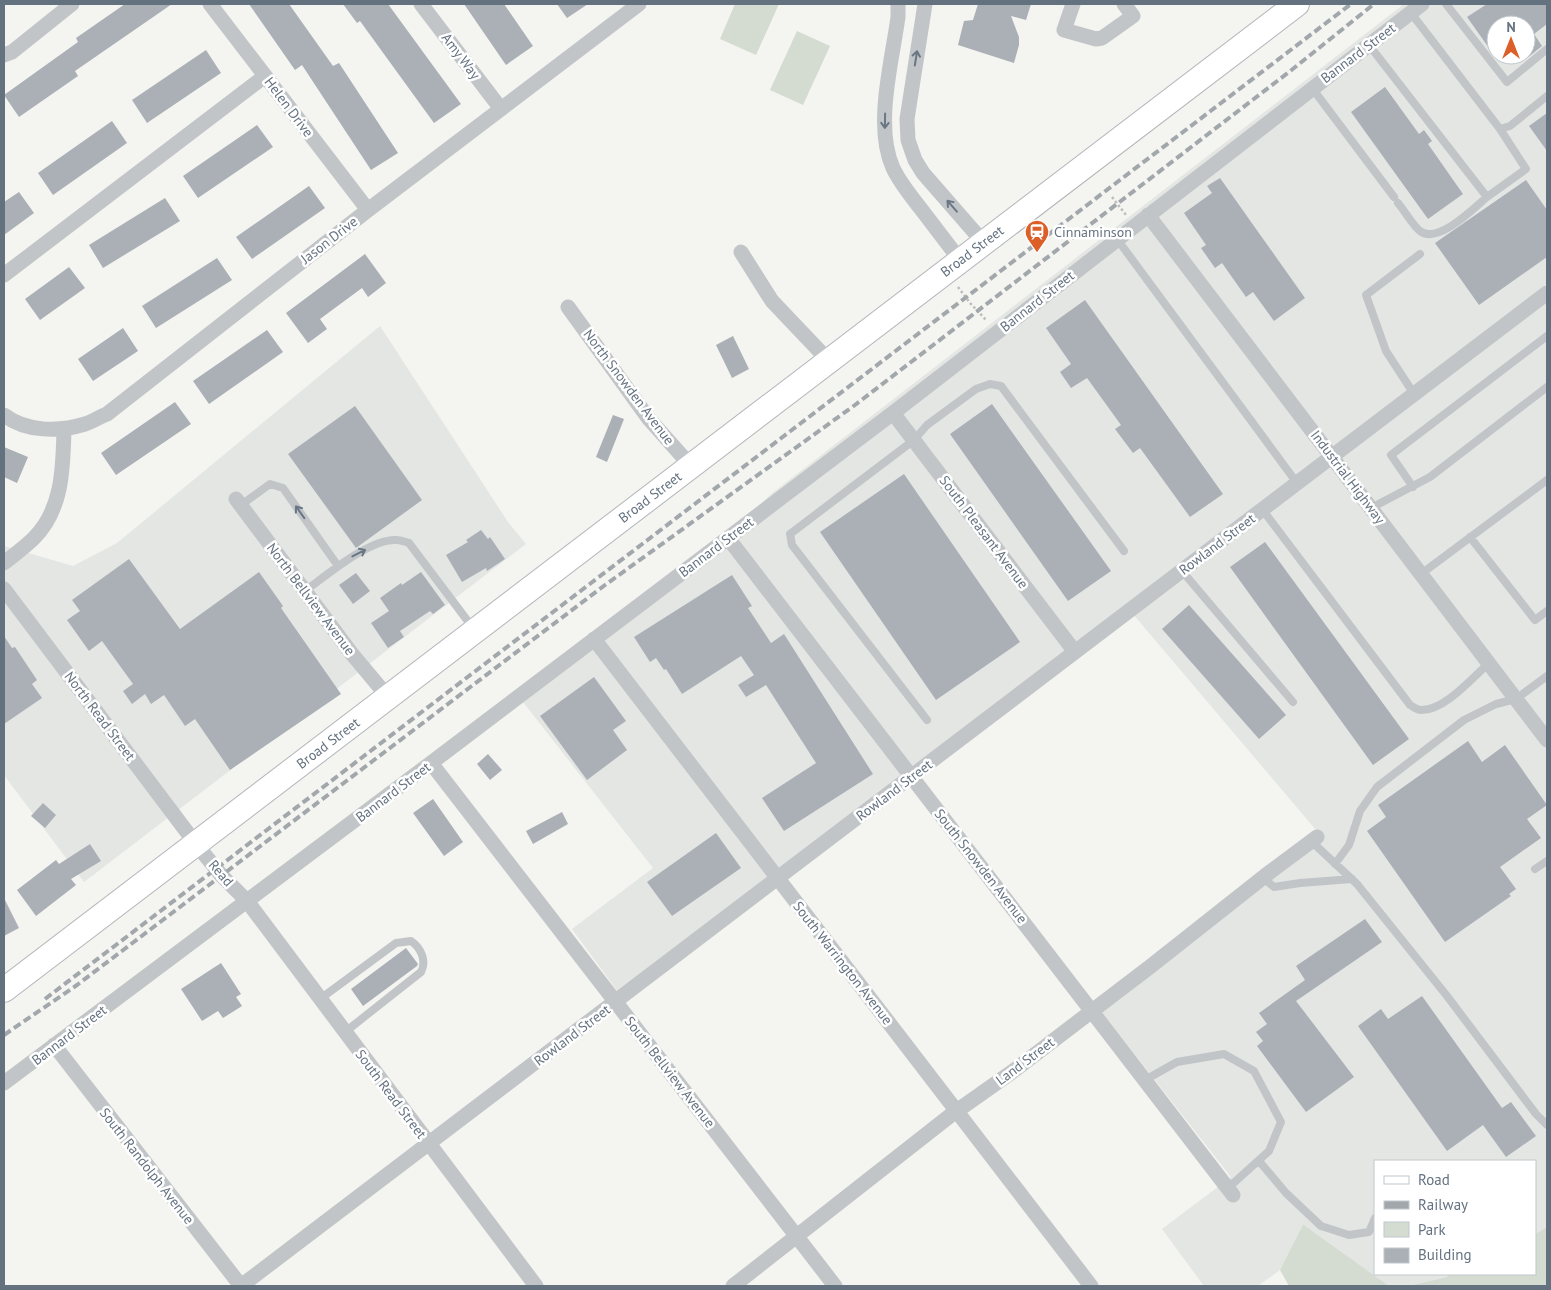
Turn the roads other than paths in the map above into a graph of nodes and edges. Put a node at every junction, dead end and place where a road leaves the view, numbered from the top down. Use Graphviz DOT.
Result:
graph roads {
  1 [pos="72,4"];
  2 [pos="210,4"];
  3 [pos="421,4"];
  4 [pos="638,4"];
  5 [pos="898,4"];
  6 [pos="925,4"];
  7 [pos="1073,4"];
  8 [pos="1124,4"];
  9 [pos="1297,4"];
  10 [pos="1446,4"];
  11 [pos="1416,8"];
  12 [pos="1369,45"];
  13 [pos="1547,49"];
  14 [pos="4,55"];
  15 [pos="265,76"];
  16 [pos="1312,88"];
  17 [pos="1547,96"];
  18 [pos="501,109"];
  19 [pos="1500,130"];
  20 [pos="914,156"];
  21 [pos="891,161"];
  22 [pos="1487,197"];
  23 [pos="368,210"];
  24 [pos="1148,215"];
  25 [pos="1116,239"];
  26 [pos="984,243"];
  27 [pos="740,252"];
  28 [pos="1420,254"];
  29 [pos="960,260"];
  30 [pos="4,275"];
  31 [pos="1547,293"];
  32 [pos="568,306"];
  33 [pos="1547,336"];
  34 [pos="829,361"];
  35 [pos="1547,387"];
  36 [pos="1414,394"];
  37 [pos="892,413"];
  38 [pos="4,415"];
  39 [pos="64,429"];
  40 [pos="914,440"];
  41 [pos="1332,457"];
  42 [pos="690,466"];
  43 [pos="1547,480"];
  44 [pos="1297,483"];
  45 [pos="1414,487"];
  46 [pos="238,502"];
  47 [pos="1372,508"];
  48 [pos="1262,510"];
  49 [pos="1470,537"];
  50 [pos="728,538"];
  51 [pos="1124,551"];
  52 [pos="4,563"];
  53 [pos="338,566"];
  54 [pos="1182,570"];
  55 [pos="1421,574"];
  56 [pos="4,589"];
  57 [pos="305,591"];
  58 [pos="1547,610"];
  59 [pos="476,630"];
  60 [pos="594,639"];
  61 [pos="1076,652"];
  62 [pos="1489,663"];
  63 [pos="1547,676"];
  64 [pos="388,698"];
  65 [pos="1516,699"];
  66 [pos="1293,702"];
  67 [pos="928,720"];
  68 [pos="1547,740"];
  69 [pos="431,763"];
  70 [pos="912,776"];
  71 [pos="1314,839"];
  72 [pos="196,844"];
  73 [pos="1547,860"];
  74 [pos="1335,864"];
  75 [pos="1535,869"];
  76 [pos="778,878"];
  77 [pos="1263,878"];
  78 [pos="1352,879"];
  79 [pos="246,901"];
  80 [pos="5,985"];
  81 [pos="320,999"];
  82 [pos="615,1002"];
  83 [pos="1091,1010"];
  84 [pos="345,1032"];
  85 [pos="54,1045"];
  86 [pos="1145,1080"];
  87 [pos="4,1083"];
  88 [pos="957,1111"];
  89 [pos="1547,1125"];
  90 [pos="429,1144"];
  91 [pos="1259,1161"];
  92 [pos="1231,1192"];
  93 [pos="1374,1220"];
  94 [pos="796,1237"];
  95 [pos="241,1286"];
  96 [pos="536,1286"];
  97 [pos="734,1286"];
  98 [pos="834,1286"];
  99 [pos="1091,1286"];
  1 -- 14 [label="street"];
  2 -- 15 [label="street, Helen Drive"];
  3 -- 18 [label="street, Amy Way"];
  4 -- 18 [label="street, Jason Drive"];
  5 -- 21 [label="street, one-way"];
  20 -- 6 [label="street, one-way"];
  7 -- 8 [label="street"];
  9 -- 26 [label="main road, Broad Street"];
  10 -- 13 [label="lane"];
  11 -- 12 [label="street, Bannard Street"];
  11 -- 19 [label="lane"];
  12 -- 16 [label="street, Bannard Street"];
  12 -- 22 [label="lane"];
  15 -- 23 [label="street, Helen Drive"];
  15 -- 30 [label="street"];
  16 -- 22 [label="lane"];
  16 -- 24 [label="street, Bannard Street"];
  17 -- 19 [label="lane"];
  18 -- 23 [label="street, Jason Drive"];
  19 -- 22 [label="lane"];
  20 -- 21 [label="street"];
  26 -- 20 [label="street, one-way"];
  21 -- 29 [label="street"];
  23 -- 39 [label="street, Jason Drive"];
  24 -- 25 [label="street, Bannard Street"];
  24 -- 41 [label="street, Industrial Highway"];
  25 -- 37 [label="street, Bannard Street"];
  25 -- 44 [label="lane"];
  26 -- 29 [label="main road, Broad Street"];
  27 -- 34 [label="street"];
  28 -- 36 [label="lane"];
  29 -- 34 [label="main road, Broad Street"];
  31 -- 36 [label="street, Rowland Street"];
  32 -- 42 [label="street, North Snowden Avenue"];
  33 -- 45 [label="lane"];
  34 -- 42 [label="main road, Broad Street"];
  35 -- 45 [label="lane"];
  36 -- 41 [label="street, Rowland Street"];
  37 -- 40 [label="street, South Pleasant Avenue"];
  37 -- 50 [label="street, Bannard Street"];
  38 -- 39 [label="street, Jason Drive"];
  39 -- 52 [label="street"];
  40 -- 51 [label="lane"];
  40 -- 61 [label="street, South Pleasant Avenue"];
  40 -- 67 [label="lane"];
  41 -- 44 [label="street, Rowland Street"];
  41 -- 47 [label="street, Industrial Highway"];
  42 -- 59 [label="main road, Broad Street"];
  43 -- 49 [label="lane"];
  44 -- 48 [label="street, Rowland Street"];
  45 -- 47 [label="lane"];
  53 -- 46 [label="lane, one-way"];
  46 -- 57 [label="street, North Bellview Avenue"];
  47 -- 55 [label="street, Industrial Highway"];
  48 -- 54 [label="street, Rowland Street"];
  48 -- 62 [label="lane"];
  49 -- 55 [label="lane"];
  49 -- 58 [label="lane"];
  50 -- 60 [label="street, Bannard Street"];
  50 -- 70 [label="street, South Snowden Avenue"];
  53 -- 57 [label="lane"];
  53 -- 59 [label="lane, one-way"];
  54 -- 61 [label="street, Rowland Street"];
  54 -- 66 [label="lane"];
  55 -- 62 [label="street, Industrial Highway"];
  56 -- 72 [label="street, North Read Street"];
  57 -- 64 [label="street, North Bellview Avenue"];
  59 -- 64 [label="main road, Broad Street"];
  60 -- 69 [label="street, Bannard Street"];
  60 -- 76 [label="street, South Warrington Avenue"];
  61 -- 70 [label="street, Rowland Street"];
  62 -- 65 [label="street, Industrial Highway"];
  63 -- 65 [label="lane"];
  64 -- 72 [label="main road, Broad Street"];
  65 -- 68 [label="street, Industrial Highway"];
  65 -- 74 [label="lane"];
  69 -- 79 [label="street, Bannard Street"];
  69 -- 82 [label="street, South Bellview Avenue"];
  70 -- 76 [label="street, Rowland Street"];
  70 -- 83 [label="street, South Snowden Avenue"];
  71 -- 74 [label="lane"];
  71 -- 77 [label="street, Land Street"];
  72 -- 79 [label="street, Read"];
  72 -- 80 [label="main road, Broad Street"];
  73 -- 75 [label="lane"];
  74 -- 78 [label="lane"];
  76 -- 82 [label="street, Rowland Street"];
  76 -- 88 [label="street, South Warrington Avenue"];
  77 -- 78 [label="lane"];
  77 -- 83 [label="street, Land Street"];
  78 -- 89 [label="lane"];
  79 -- 81 [label="street, South Read Street"];
  79 -- 85 [label="street, Bannard Street"];
  81 -- 84 [label="street, South Read Street"];
  81 -- 84 [label="lane"];
  82 -- 90 [label="street, Rowland Street"];
  82 -- 94 [label="street, South Bellview Avenue"];
  83 -- 86 [label="street, South Snowden Avenue"];
  83 -- 88 [label="street, Land Street"];
  84 -- 90 [label="street, South Read Street"];
  85 -- 87 [label="street, Bannard Street"];
  85 -- 95 [label="street, South Randolph Avenue"];
  86 -- 91 [label="lane"];
  86 -- 92 [label="street, South Snowden Avenue"];
  88 -- 94 [label="street, Land Street"];
  88 -- 99 [label="street, South Warrington Avenue"];
  90 -- 95 [label="street, Rowland Street"];
  90 -- 96 [label="street, South Read Street"];
  91 -- 92 [label="lane"];
  91 -- 93 [label="lane"];
  94 -- 97 [label="street, Land Street"];
  94 -- 98 [label="street, South Bellview Avenue"];
}
